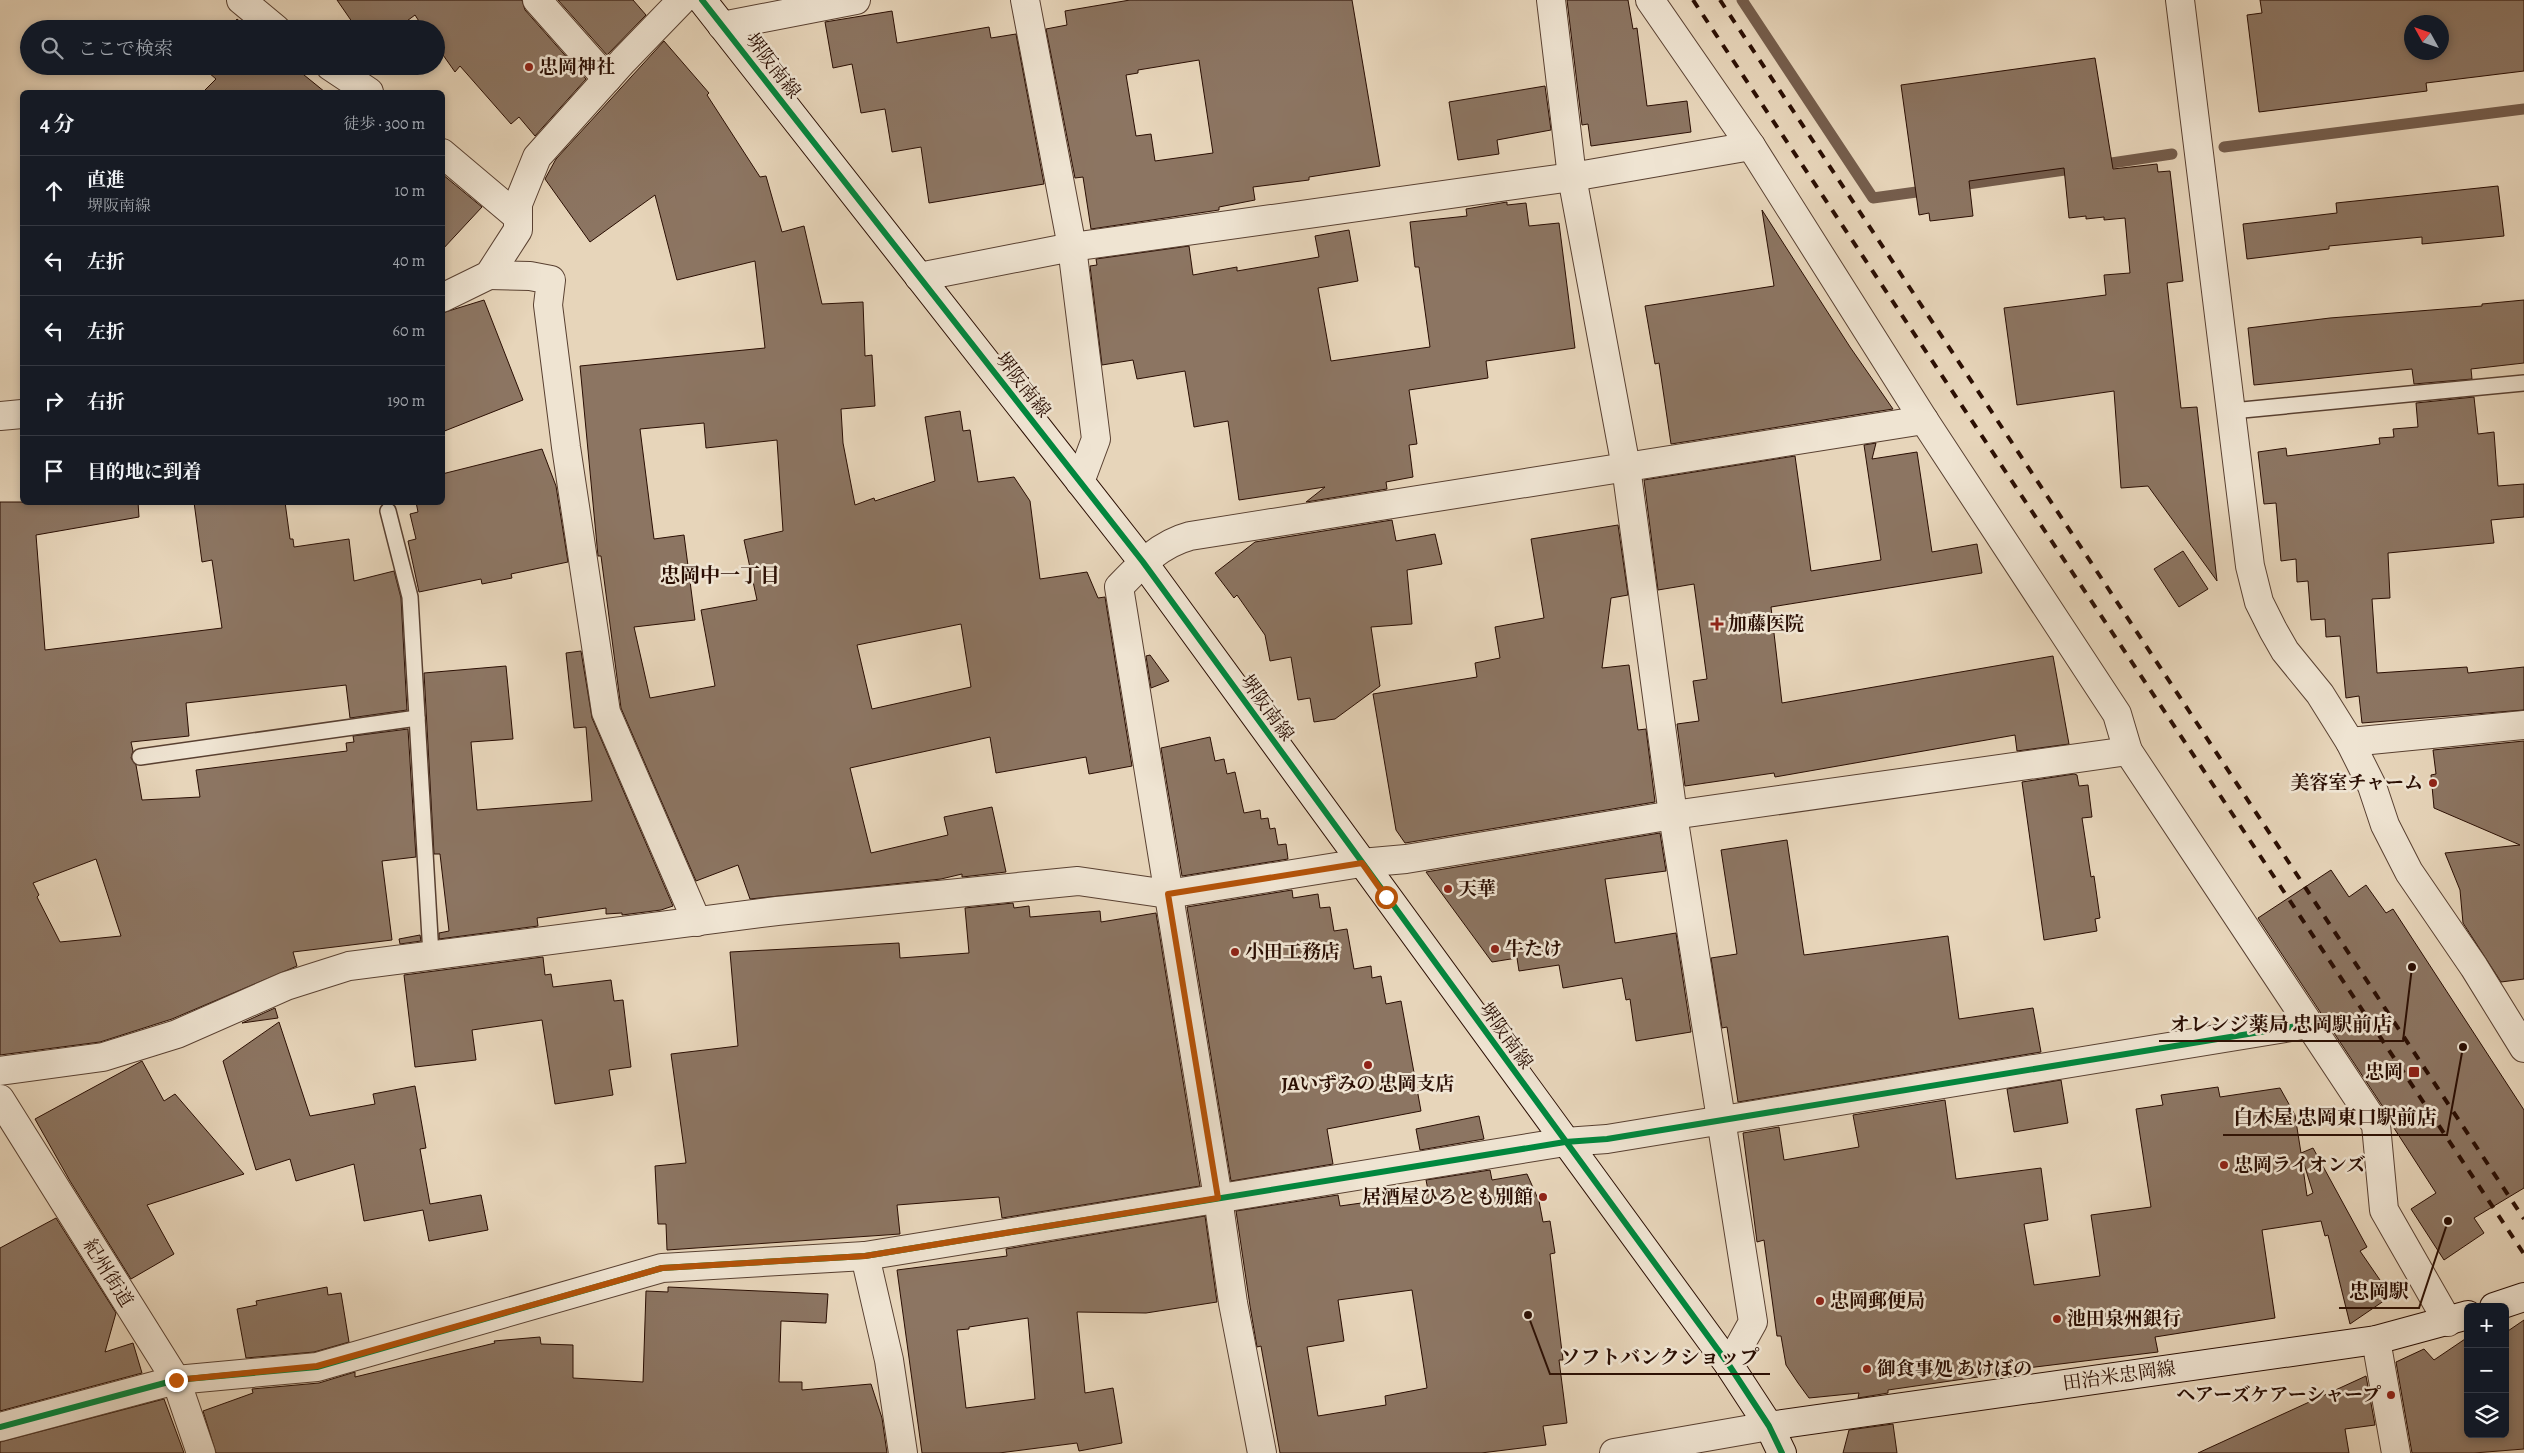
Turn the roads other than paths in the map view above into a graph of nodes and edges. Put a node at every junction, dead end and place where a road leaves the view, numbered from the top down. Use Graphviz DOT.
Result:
graph roads {
  1 [pos="241,0"];
  2 [pos="537,0"];
  3 [pos="682,0"];
  4 [pos="702,0"];
  5 [pos="856,0"];
  6 [pos="1025,0"];
  7 [pos="1551,0"];
  8 [pos="1650,0"];
  9 [pos="2180,0"];
  10 [pos="265,20"];
  11 [pos="722,26"];
  12 [pos="344,75"];
  13 [pos="607,79"];
  14 [pos="366,90"];
  15 [pos="1751,146"];
  16 [pos="445,156"];
  17 [pos="1572,177"];
  18 [pos="518,217"];
  19 [pos="1072,247"];
  20 [pos="489,275"];
  21 [pos="918,277"];
  22 [pos="445,297"];
  23 [pos="2524,383"];
  24 [pos="2232,411"];
  25 [pos="20,414"];
  26 [pos="0,416"];
  27 [pos="1924,420"];
  28 [pos="1626,467"];
  29 [pos="1080,482"];
  30 [pos="388,511"];
  31 [pos="1143,562"];
  32 [pos="417,718"];
  33 [pos="2524,725"];
  34 [pos="2350,742"];
  35 [pos="2128,751"];
  36 [pos="140,757"];
  37 [pos="1673,815"];
  38 [pos="1362,863"];
  39 [pos="1168,894"];
  40 [pos="697,922"];
  41 [pos="432,955"];
  42 [pos="2309,1024"];
  43 [pos="2524,1048"];
  44 [pos="0,1071"];
  45 [pos="0,1099"];
  46 [pos="1722,1119"];
  47 [pos="1565,1142"];
  48 [pos="1218,1198"];
  49 [pos="865,1256"];
  50 [pos="2524,1297"];
  51 [pos="2506,1303"];
  52 [pos="2458,1318"];
  53 [pos="2376,1340"];
  54 [pos="1730,1365"];
  55 [pos="176,1380"];
  56 [pos="1769,1426"];
  57 [pos="0,1427"];
  58 [pos="201,1453"];
  59 [pos="903,1453"];
  60 [pos="1262,1453"];
  61 [pos="1614,1453"];
  62 [pos="1782,1453"];
  63 [pos="2396,1453"];
  1 -- 10 [label="street"];
  2 -- 13 [label="street"];
  3 -- 13 [label="street"];
  4 -- 11 [label="street, 堺阪南線"];
  5 -- 11 [label="street"];
  6 -- 19 [label="street"];
  7 -- 17 [label="street"];
  8 -- 15 [label="street"];
  9 -- 24 [label="street"];
  11 -- 21 [label="street, 堺阪南線"];
  12 -- 14 [label="street"];
  13 -- 18 [label="street"];
  15 -- 17 [label="street"];
  15 -- 27 [label="street"];
  16 -- 18 [label="street"];
  17 -- 19 [label="street"];
  17 -- 28 [label="street"];
  18 -- 20 [label="street"];
  19 -- 21 [label="street"];
  19 -- 29 [label="street"];
  20 -- 22 [label="street"];
  20 -- 40 [label="street"];
  21 -- 29 [label="street, 堺阪南線"];
  23 -- 24 [label="lane"];
  24 -- 34 [label="street"];
  25 -- 26 [label="street"];
  27 -- 28 [label="street"];
  27 -- 35 [label="street"];
  28 -- 31 [label="street"];
  28 -- 37 [label="street"];
  29 -- 31 [label="street, 堺阪南線"];
  30 -- 32 [label="lane"];
  31 -- 38 [label="street, 堺阪南線"];
  31 -- 39 [label="street"];
  32 -- 36 [label="lane"];
  32 -- 41 [label="lane"];
  33 -- 34 [label="street"];
  34 -- 43 [label="street"];
  35 -- 37 [label="street"];
  35 -- 42 [label="street"];
  37 -- 38 [label="street"];
  37 -- 46 [label="street"];
  38 -- 39 [label="street"];
  38 -- 47 [label="street, 堺阪南線"];
  39 -- 40 [label="street"];
  39 -- 48 [label="street"];
  40 -- 41 [label="street"];
  41 -- 44 [label="street"];
  42 -- 46 [label="street"];
  42 -- 52 [label="street"];
  45 -- 55 [label="street, 紀州街道"];
  46 -- 47 [label="street"];
  46 -- 54 [label="street"];
  47 -- 48 [label="street"];
  47 -- 54 [label="street, 堺阪南線"];
  48 -- 49 [label="street"];
  48 -- 60 [label="street"];
  49 -- 55 [label="street"];
  49 -- 59 [label="street"];
  50 -- 51 [label="street"];
  52 -- 53 [label="street, 田治米忠岡線"];
  53 -- 56 [label="street, 田治米忠岡線"];
  53 -- 63 [label="street"];
  54 -- 56 [label="street, 堺阪南線"];
  55 -- 57 [label="street"];
  55 -- 58 [label="street, 紀州街道"];
  56 -- 61 [label="street, 田治米忠岡線"];
  56 -- 62 [label="street, 堺阪南線"];
}
